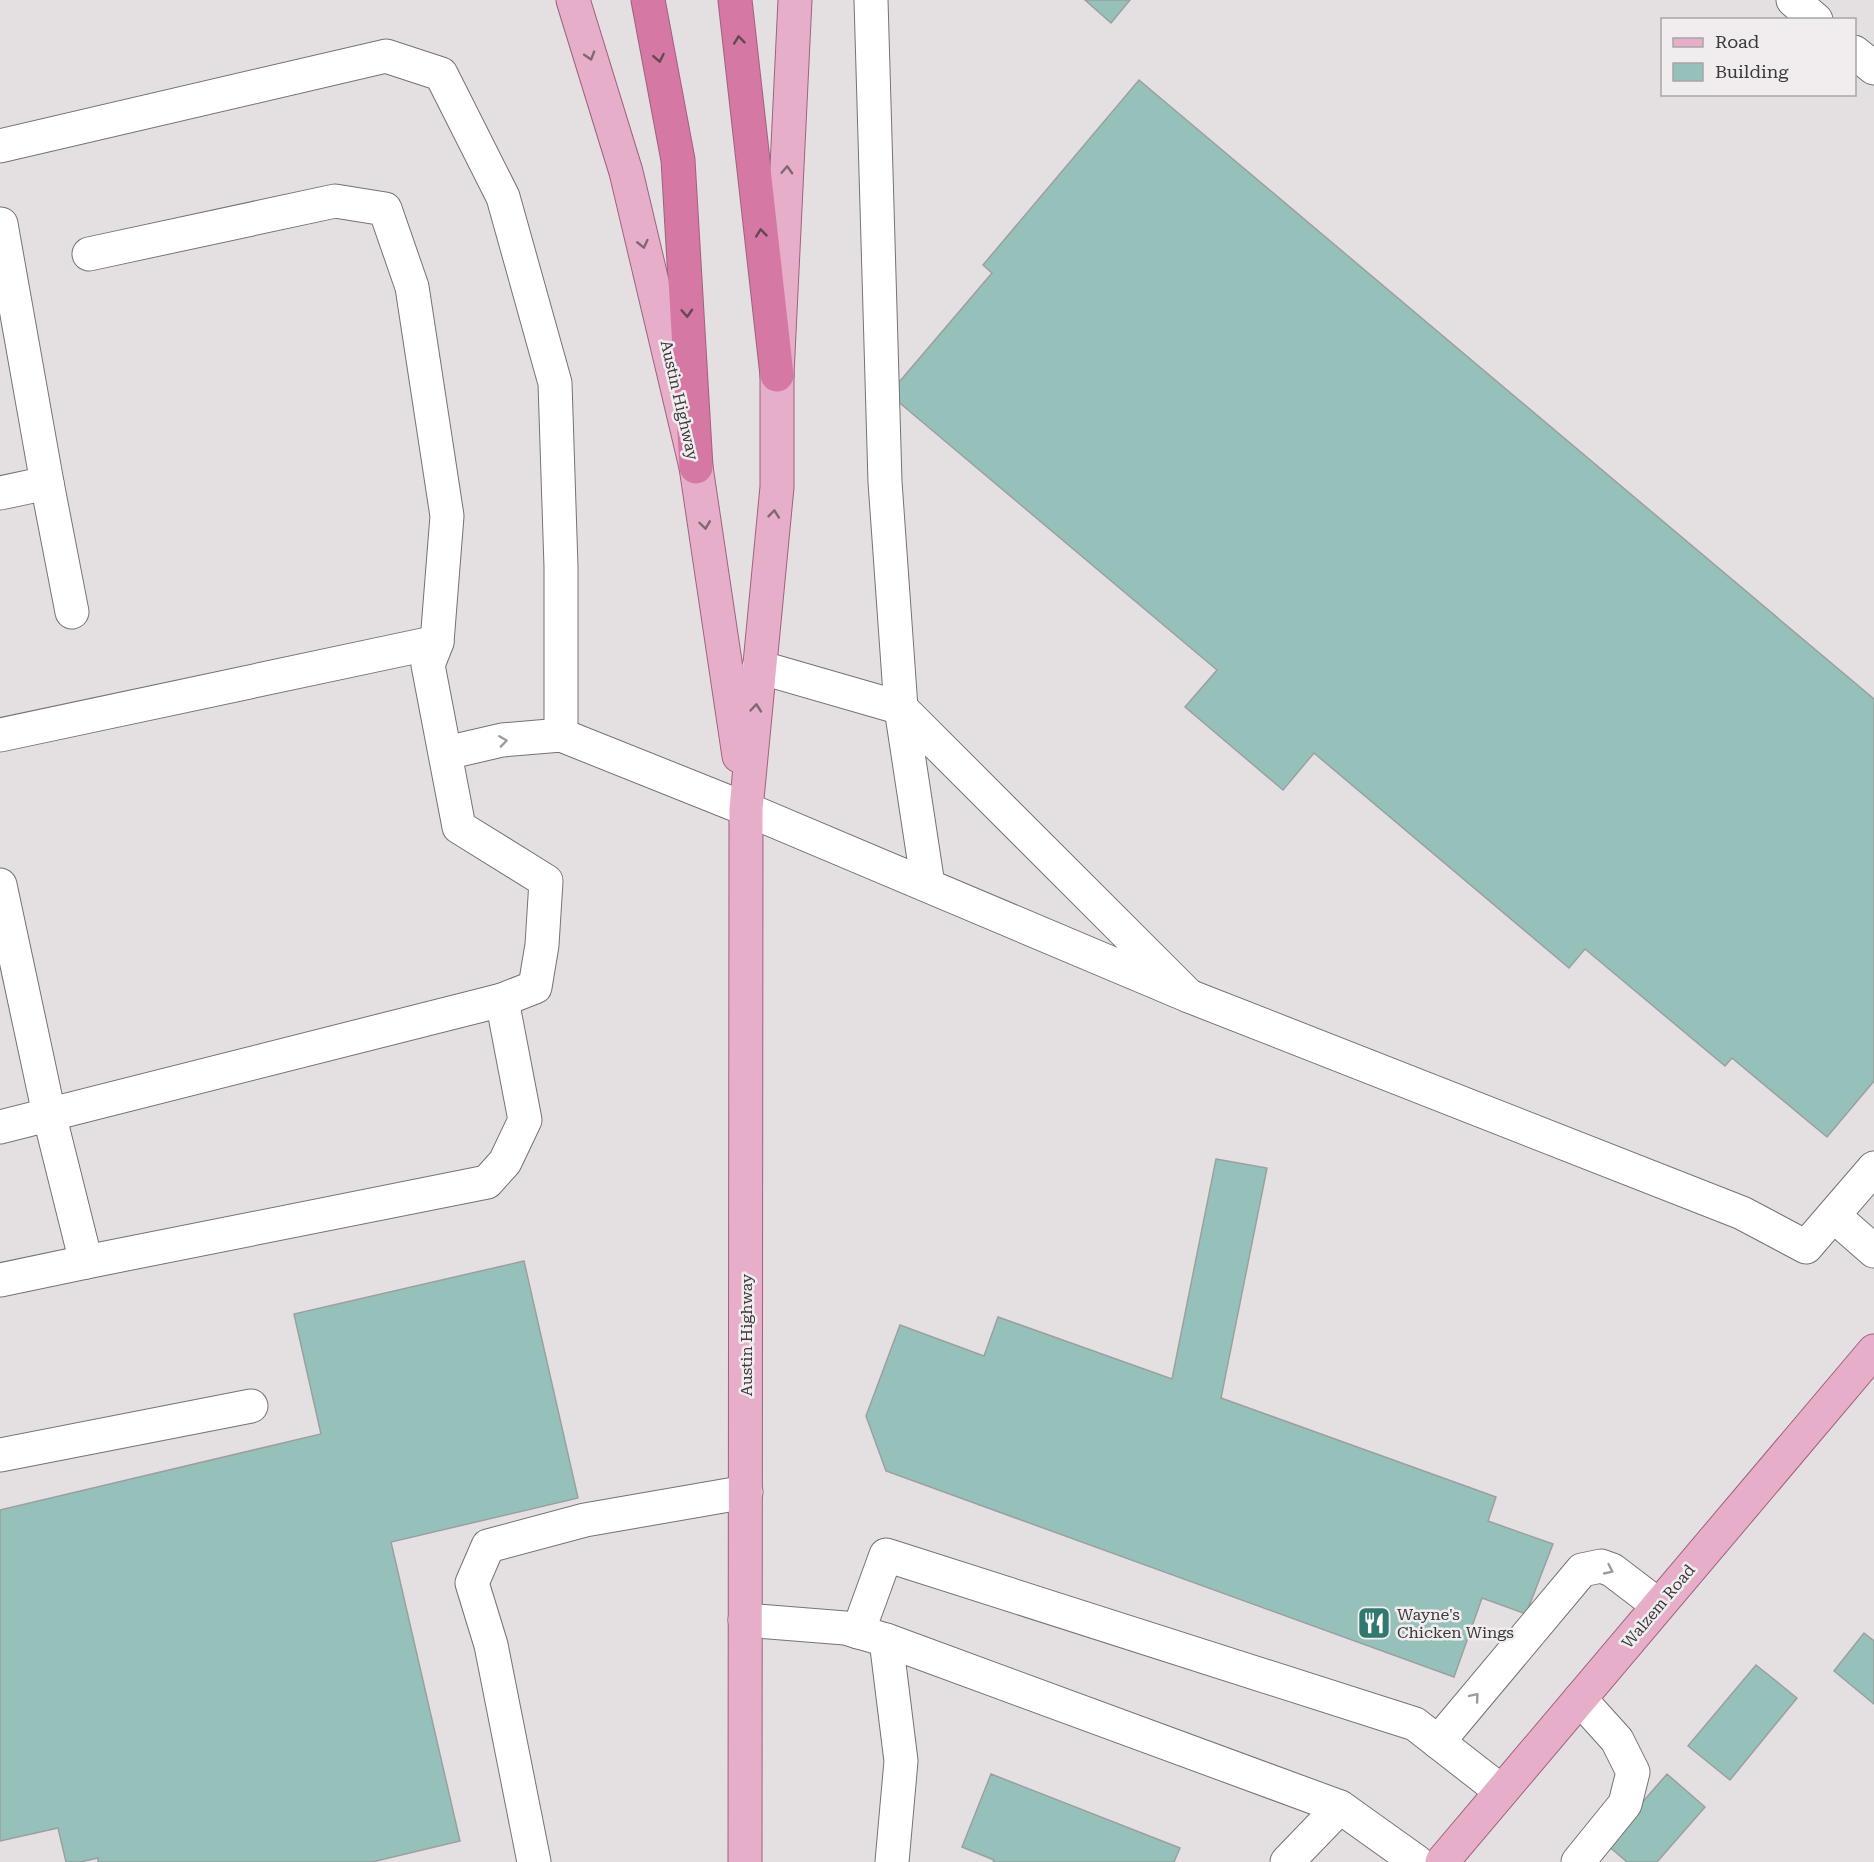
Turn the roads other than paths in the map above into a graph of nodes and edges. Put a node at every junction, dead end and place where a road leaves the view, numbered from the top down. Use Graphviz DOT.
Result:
graph roads {
  1 [pos="573,0"];
  2 [pos="648,0"];
  3 [pos="735,0"];
  4 [pos="795,0"];
  5 [pos="871,0"];
  6 [pos="1793,0"];
  7 [pos="1834,0"];
  8 [pos="1814,18"];
  9 [pos="1824,18"];
  10 [pos="1856,54"];
  11 [pos="1874,68"];
  12 [pos="0,146"];
  13 [pos="1,224"];
  14 [pos="89,254"];
  15 [pos="777,375"];
  16 [pos="696,467"];
  17 [pos="47,483"];
  18 [pos="0,493"];
  19 [pos="72,612"];
  20 [pos="437,642"];
  21 [pos="759,667"];
  22 [pos="901,708"];
  23 [pos="0,735"];
  24 [pos="561,735"];
  25 [pos="446,753"];
  26 [pos="746,808"];
  27 [pos="0,885"];
  28 [pos="928,885"];
  29 [pos="1189,996"];
  30 [pos="502,1000"];
  31 [pos="48,1114"];
  32 [pos="0,1127"];
  33 [pos="1874,1168"];
  34 [pos="1834,1216"];
  35 [pos="1874,1251"];
  36 [pos="86,1262"];
  37 [pos="0,1280"];
  38 [pos="1874,1350"];
  39 [pos="251,1406"];
  40 [pos="0,1455"];
  41 [pos="746,1492"];
  42 [pos="1658,1605"];
  43 [pos="745,1620"];
  44 [pos="872,1636"];
  45 [pos="1580,1698"];
  46 [pos="1438,1742"];
  47 [pos="1502,1791"];
  48 [pos="1341,1808"];
  49 [pos="534,1862"];
  50 [pos="745,1862"];
  51 [pos="892,1862"];
  52 [pos="1287,1862"];
  53 [pos="1417,1862"];
  54 [pos="1442,1862"];
  55 [pos="1578,1862"];
  1 -- 16 [label="main road, Austin Highway, one-way"];
  2 -- 16 [label="highway, one-way"];
  15 -- 3 [label="highway, one-way"];
  15 -- 4 [label="main road, Austin Highway, one-way"];
  5 -- 22 [label="lane"];
  6 -- 8 [label="lane"];
  7 -- 9 [label="lane"];
  10 -- 11 [label="lane"];
  12 -- 24 [label="lane"];
  13 -- 17 [label="lane"];
  14 -- 20 [label="lane"];
  21 -- 15 [label="main road, Austin Highway, one-way"];
  16 -- 26 [label="main road, Austin Highway, one-way"];
  17 -- 18 [label="lane"];
  17 -- 19 [label="lane"];
  20 -- 23 [label="lane"];
  20 -- 25 [label="lane"];
  21 -- 22 [label="lane"];
  26 -- 21 [label="main road, Austin Highway, one-way"];
  22 -- 28 [label="lane"];
  22 -- 29 [label="lane"];
  25 -- 24 [label="lane, one-way"];
  24 -- 26 [label="lane"];
  25 -- 30 [label="lane"];
  26 -- 28 [label="lane"];
  26 -- 41 [label="main road, Austin Highway"];
  27 -- 31 [label="lane"];
  28 -- 29 [label="lane"];
  29 -- 34 [label="lane"];
  30 -- 31 [label="lane"];
  30 -- 36 [label="lane"];
  31 -- 32 [label="lane"];
  31 -- 36 [label="lane"];
  33 -- 34 [label="lane"];
  34 -- 35 [label="lane"];
  36 -- 37 [label="lane"];
  38 -- 42 [label="main road, Walzem Road"];
  39 -- 40 [label="lane"];
  41 -- 43 [label="main road, Austin Highway"];
  41 -- 49 [label="lane"];
  42 -- 45 [label="main road, Walzem Road"];
  46 -- 42 [label="lane, one-way"];
  43 -- 44 [label="lane"];
  43 -- 50 [label="main road, Austin Highway"];
  44 -- 46 [label="lane"];
  44 -- 48 [label="lane"];
  44 -- 51 [label="lane"];
  45 -- 47 [label="main road, Walzem Road"];
  45 -- 55 [label="lane"];
  46 -- 47 [label="lane"];
  47 -- 54 [label="main road, Walzem Road"];
  48 -- 52 [label="lane"];
  48 -- 53 [label="lane"];
}
